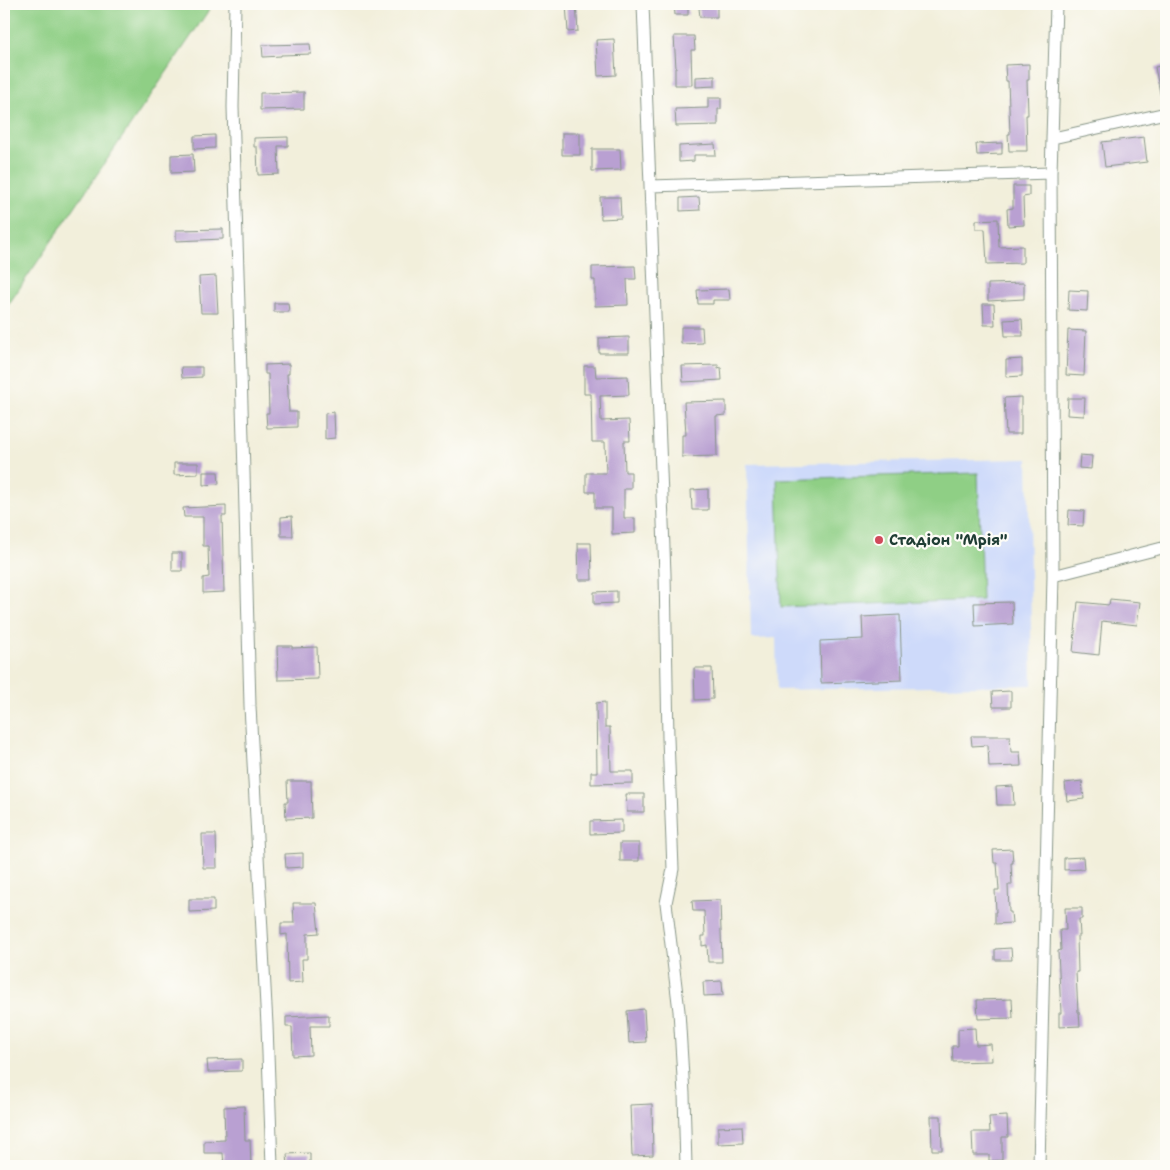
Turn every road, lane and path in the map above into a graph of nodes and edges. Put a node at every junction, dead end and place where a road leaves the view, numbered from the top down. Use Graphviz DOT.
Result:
graph roads {
  1 [pos="235,4"];
  2 [pos="644,4"];
  3 [pos="1056,4"];
  4 [pos="1166,113"];
  5 [pos="1053,138"];
  6 [pos="1051,173"];
  7 [pos="651,186"];
  8 [pos="1166,547"];
  9 [pos="1053,576"];
  10 [pos="272,1166"];
  11 [pos="686,1166"];
  12 [pos="1039,1166"];
  1 -- 10 [label="street"];
  2 -- 7 [label="street"];
  3 -- 5 [label="street"];
  4 -- 5 [label="street"];
  5 -- 6 [label="street"];
  6 -- 7 [label="street"];
  6 -- 9 [label="street"];
  7 -- 11 [label="street"];
  8 -- 9 [label="street"];
  9 -- 12 [label="street"];
}
